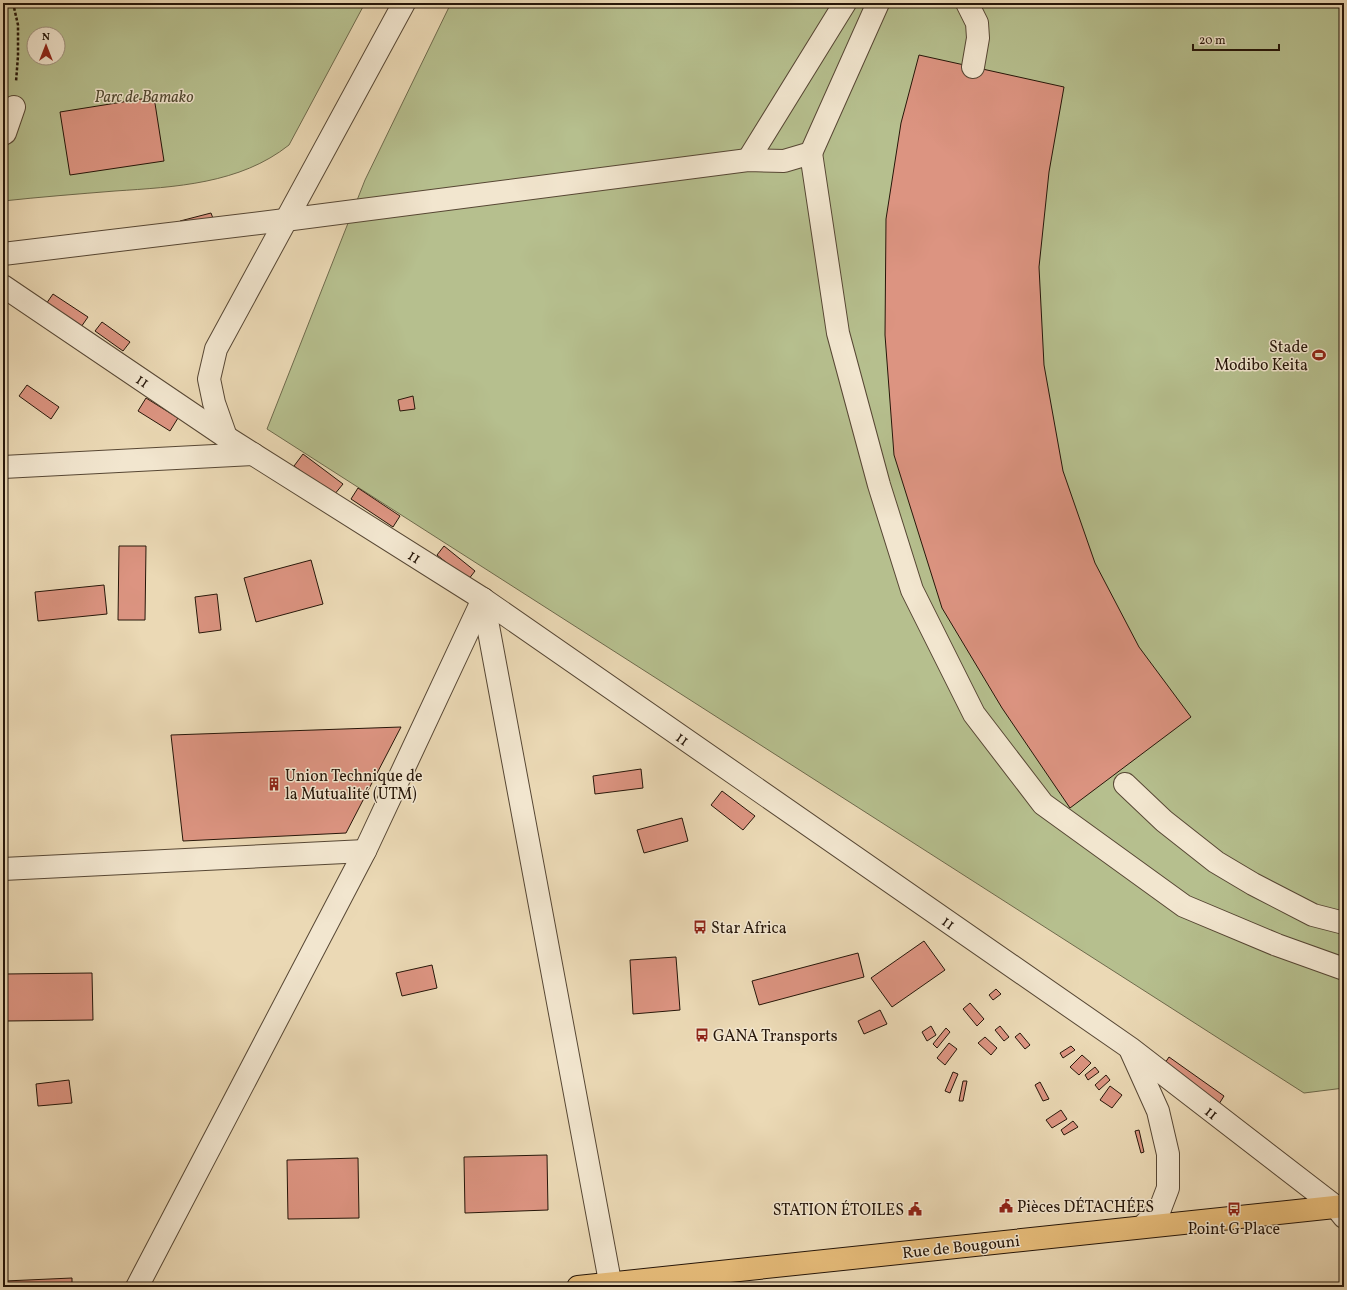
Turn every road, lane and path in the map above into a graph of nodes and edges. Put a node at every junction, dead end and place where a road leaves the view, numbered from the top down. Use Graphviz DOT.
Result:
graph roads {
  1 [pos="13,3"];
  2 [pos="404,3"];
  3 [pos="846,3"];
  4 [pos="878,3"];
  5 [pos="967,3"];
  6 [pos="973,67"];
  7 [pos="14,107"];
  8 [pos="3,134"];
  9 [pos="811,152"];
  10 [pos="748,160"];
  11 [pos="285,220"];
  12 [pos="3,254"];
  13 [pos="3,286"];
  14 [pos="226,437"];
  15 [pos="253,454"];
  16 [pos="3,467"];
  17 [pos="483,598"];
  18 [pos="1125,784"];
  19 [pos="365,851"];
  20 [pos="3,869"];
  21 [pos="1344,923"];
  22 [pos="1344,969"];
  23 [pos="1130,1048"];
  24 [pos="1341,1210"];
  25 [pos="1142,1227"];
  26 [pos="611,1285"];
  27 [pos="137,1287"];
  28 [pos="578,1287"];
  1 -- 7 [label="path"];
  2 -- 11 [label="street"];
  3 -- 10 [label="street"];
  4 -- 9 [label="street"];
  5 -- 6 [label="street"];
  7 -- 8 [label="street"];
  9 -- 10 [label="street"];
  9 -- 22 [label="street"];
  10 -- 11 [label="street"];
  11 -- 12 [label="street"];
  11 -- 14 [label="street"];
  13 -- 14 [label="street, 11"];
  14 -- 15 [label="street, 11"];
  15 -- 16 [label="street"];
  15 -- 17 [label="street, 11"];
  17 -- 19 [label="street"];
  17 -- 23 [label="street, 11"];
  17 -- 26 [label="street"];
  18 -- 21 [label="street"];
  19 -- 20 [label="street"];
  19 -- 27 [label="street"];
  23 -- 24 [label="street, 11"];
  23 -- 25 [label="street"];
  24 -- 25 [label="main road, Rue de Bougouni"];
  25 -- 26 [label="main road, Rue de Bougouni"];
  26 -- 28 [label="main road, Rue de Bougouni"];
}
